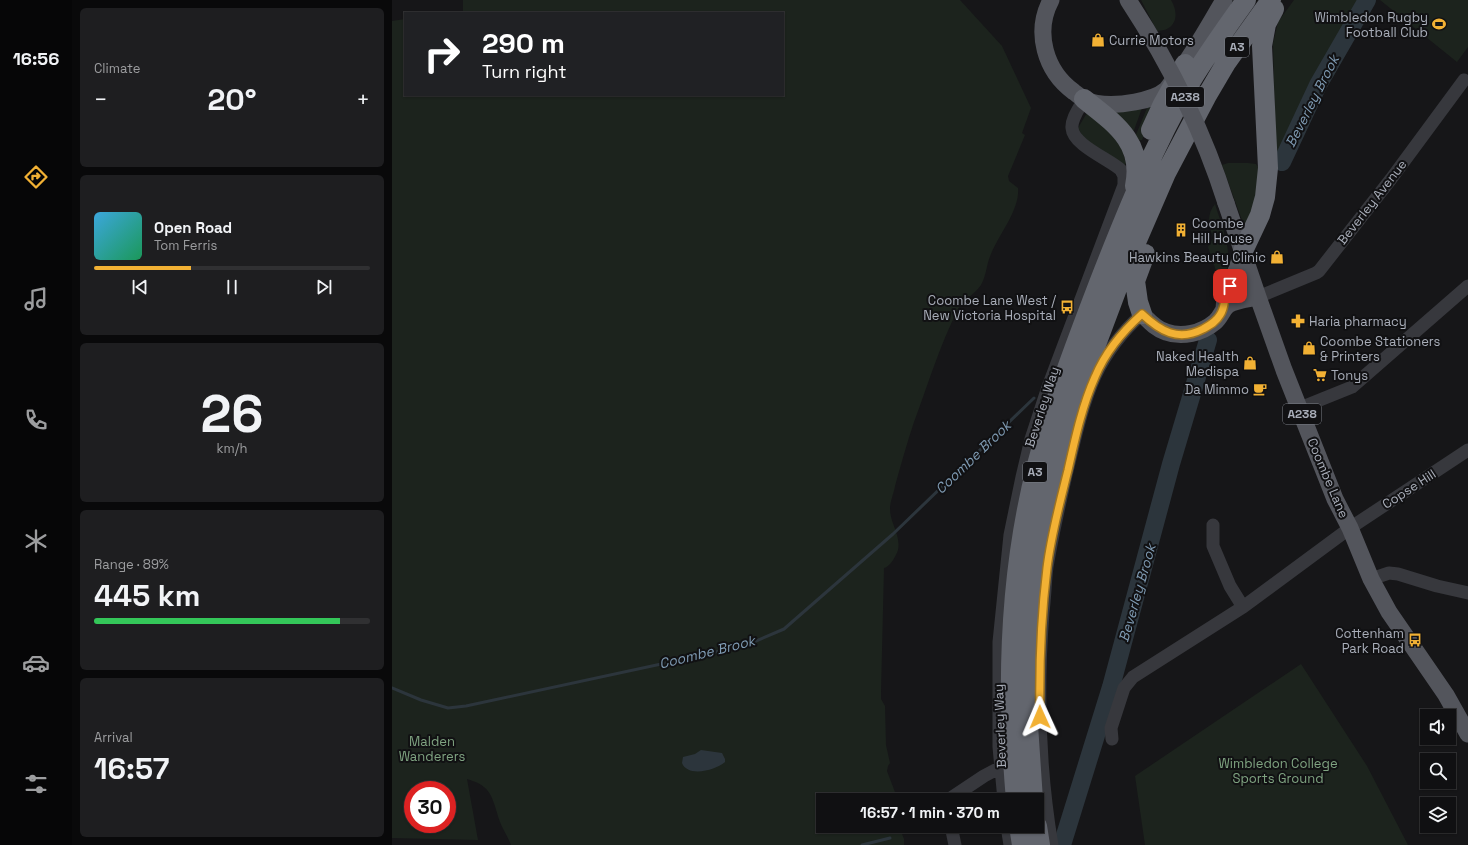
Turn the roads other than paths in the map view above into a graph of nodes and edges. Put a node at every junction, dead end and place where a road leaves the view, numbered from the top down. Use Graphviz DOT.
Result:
graph roads {
  1 [pos="1051,0"];
  2 [pos="1128,0"];
  3 [pos="1224,0"];
  4 [pos="1246,0"];
  5 [pos="1271,0"];
  6 [pos="1279,0"];
  7 [pos="1185,64"];
  8 [pos="1464,80"];
  9 [pos="1084,99"];
  10 [pos="1143,166"];
  11 [pos="1156,195"];
  12 [pos="1242,251"];
  13 [pos="1468,286"];
  14 [pos="1258,298"];
  15 [pos="1224,309"];
  16 [pos="1142,314"];
  17 [pos="1086,371"];
  18 [pos="1300,408"];
  19 [pos="1468,450"];
  20 [pos="1213,525"];
  21 [pos="1350,528"];
  22 [pos="1371,579"];
  23 [pos="1468,593"];
  24 [pos="1242,607"];
  25 [pos="1468,734"];
  26 [pos="1112,739"];
  27 [pos="1001,767"];
  28 [pos="958,793"];
  29 [pos="1003,793"];
  30 [pos="1016,793"];
  31 [pos="1033,793"];
  32 [pos="952,833"];
  33 [pos="1008,833"];
  34 [pos="1020,833"];
  35 [pos="1038,833"];
  36 [pos="955,845"];
  37 [pos="1010,845"];
  38 [pos="1022,845"];
  39 [pos="1040,845"];
  40 [pos="1052,845"];
  1 -- 9 [label="main road"];
  2 -- 12 [label="main road, Coombe Lane / A238, bridge"];
  3 -- 7 [label="main road"];
  4 -- 10 [label="highway, A3"];
  5 -- 11 [label="highway, A3"];
  6 -- 12 [label="highway"];
  7 -- 9 [label="main road"];
  7 -- 10 [label="highway"];
  8 -- 14 [label="street, Beverley Avenue"];
  9 -- 10 [label="highway"];
  9 -- 27 [label="street, Beverley Way"];
  10 -- 30 [label="highway, Beverley Way / A3"];
  11 -- 16 [label="highway"];
  11 -- 17 [label="highway, A3"];
  12 -- 14 [label="main road, Coombe Lane / A238"];
  12 -- 15 [label="main road"];
  13 -- 18 [label="street"];
  14 -- 15 [label="main road"];
  14 -- 18 [label="main road, Coombe Lane / A238"];
  15 -- 16 [label="main road"];
  16 -- 17 [label="highway"];
  16 -- 40 [label="street"];
  17 -- 31 [label="highway, A3"];
  18 -- 21 [label="main road, Coombe Lane / A238"];
  19 -- 21 [label="street, Copse Hill"];
  20 -- 24 [label="street"];
  21 -- 22 [label="main road, Coombe Lane / A238"];
  21 -- 24 [label="street, Copse Hill"];
  22 -- 23 [label="street"];
  22 -- 25 [label="main road, Coombe Lane / A238"];
  24 -- 26 [label="street, Copse Hill"];
  27 -- 28 [label="street"];
  27 -- 29 [label="street, Beverley Way"];
  32 -- 36 [label="street"];
  33 -- 37 [label="street"];
  34 -- 38 [label="highway"];
  35 -- 39 [label="highway"];
}
